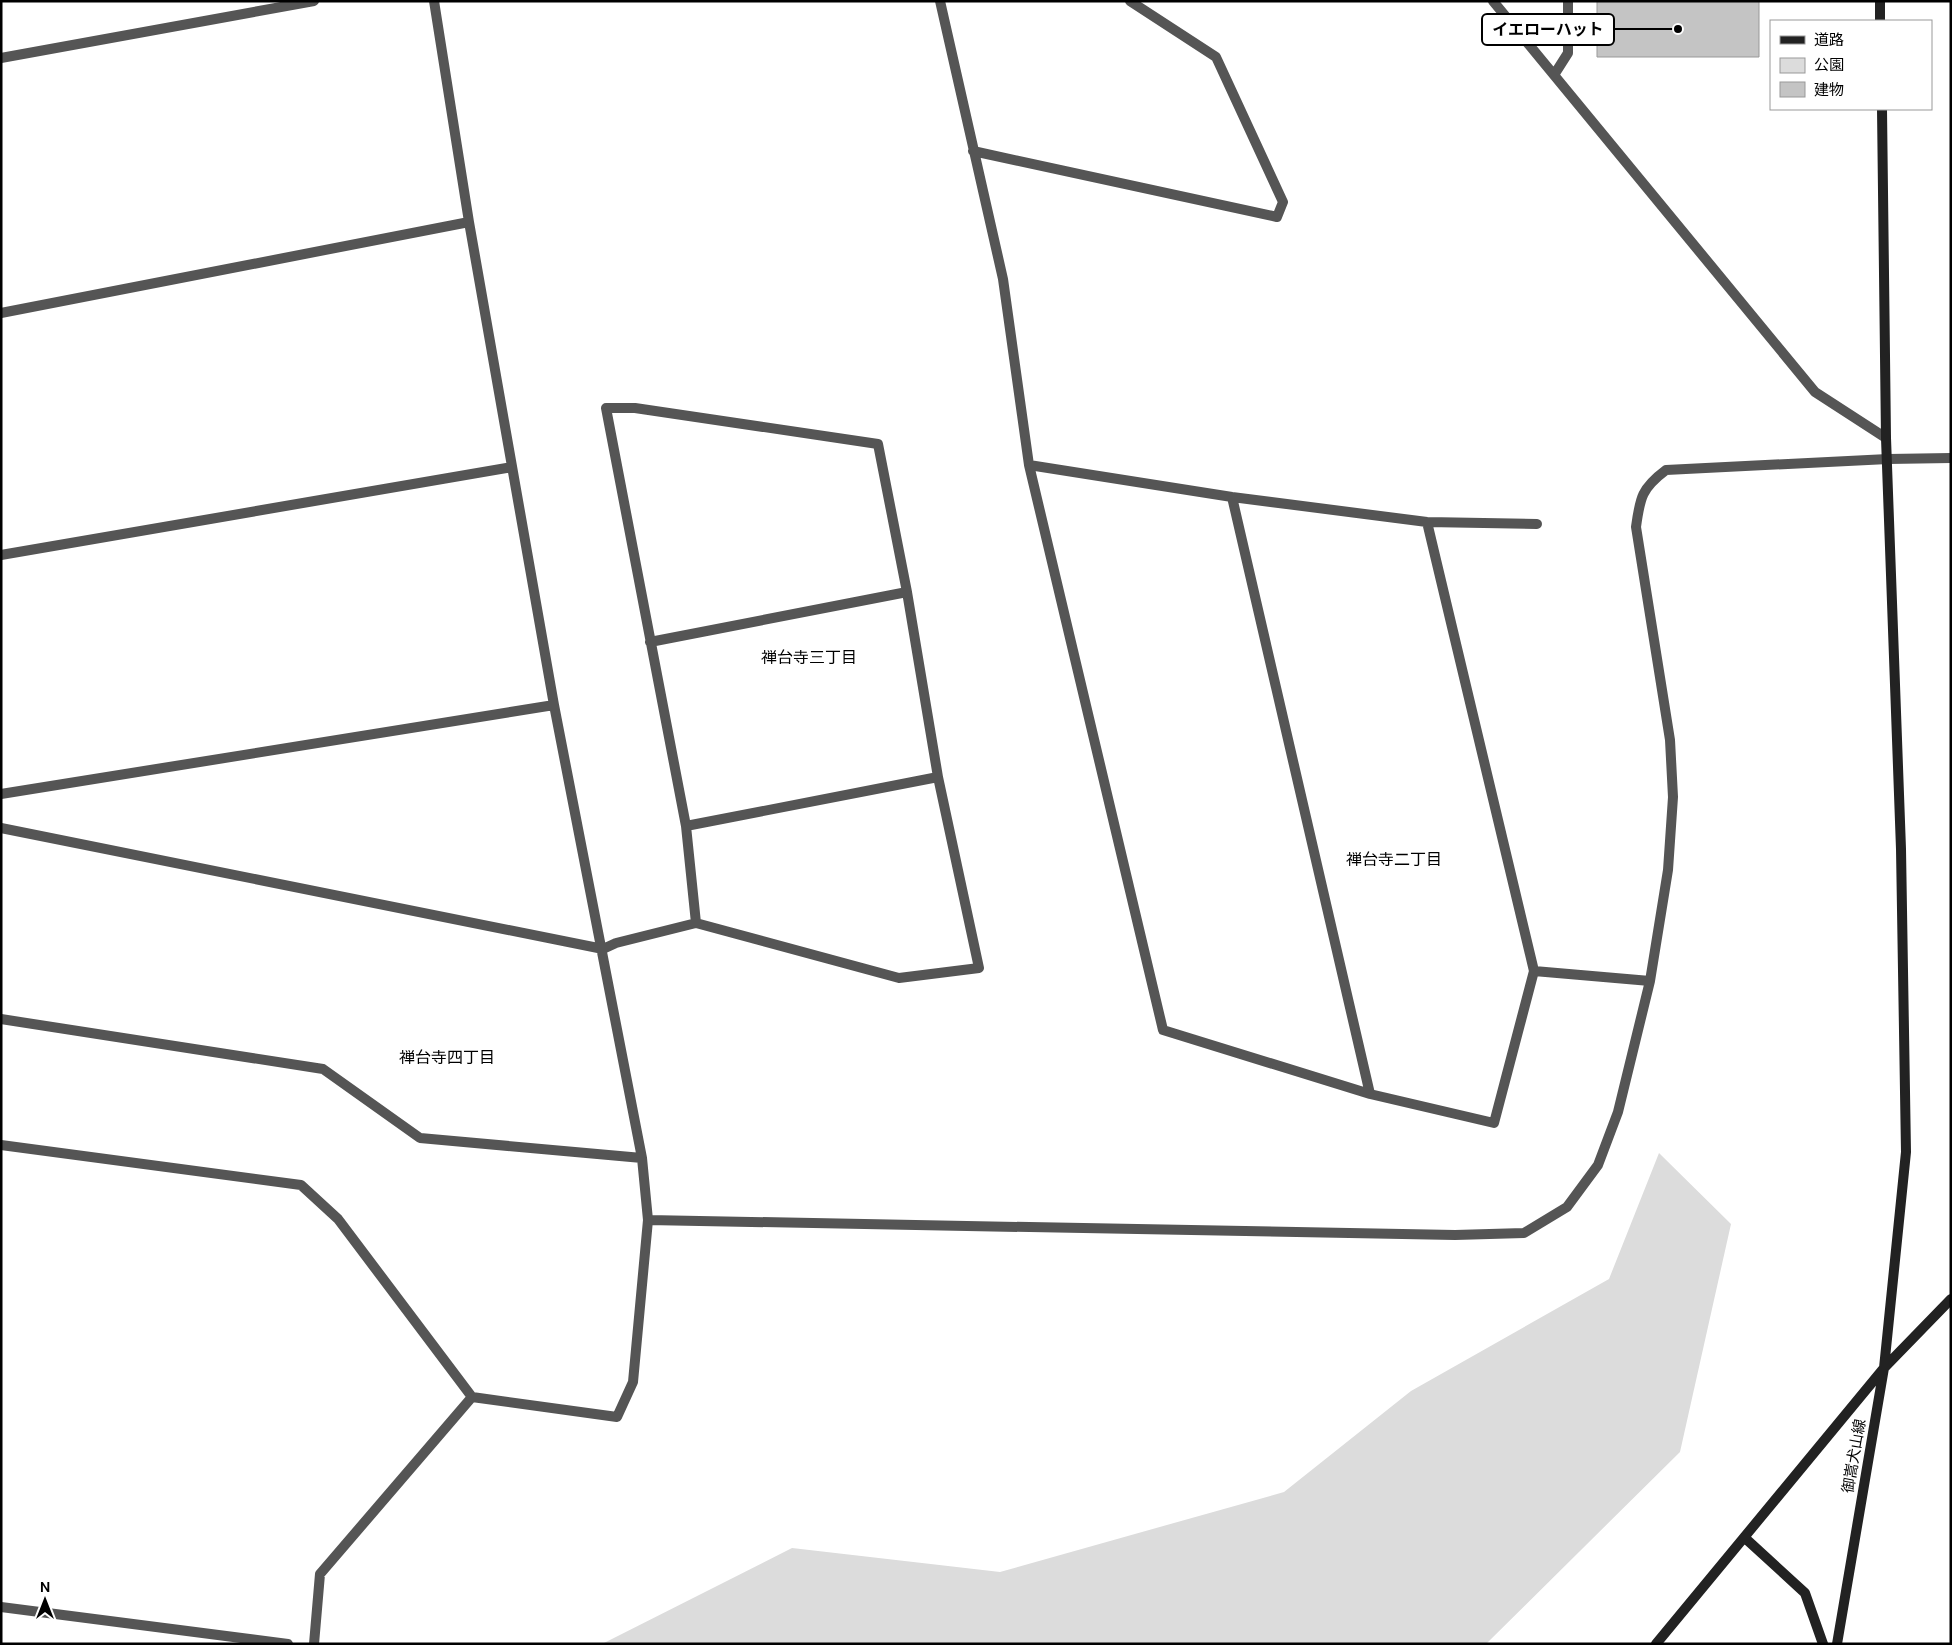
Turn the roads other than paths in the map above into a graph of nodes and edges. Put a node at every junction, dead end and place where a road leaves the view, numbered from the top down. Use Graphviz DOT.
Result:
graph roads {
  1 [pos="314,1"];
  2 [pos="434,1"];
  3 [pos="940,1"];
  4 [pos="1130,1"];
  5 [pos="1492,1"];
  6 [pos="1568,1"];
  7 [pos="1880,1"];
  8 [pos="1880,20"];
  9 [pos="1,58"];
  10 [pos="1554,75"];
  11 [pos="1882,110"];
  12 [pos="973,150"];
  13 [pos="469,222"];
  14 [pos="1,313"];
  15 [pos="1886,438"];
  16 [pos="1951,458"];
  17 [pos="1888,459"];
  18 [pos="1029,465"];
  19 [pos="512,467"];
  20 [pos="1232,497"];
  21 [pos="1427,522"];
  22 [pos="1537,524"];
  23 [pos="1,555"];
  24 [pos="907,592"];
  25 [pos="650,642"];
  26 [pos="554,705"];
  27 [pos="938,777"];
  28 [pos="1,794"];
  29 [pos="686,826"];
  30 [pos="1,828"];
  31 [pos="696,923"];
  32 [pos="603,949"];
  33 [pos="1534,971"];
  34 [pos="1650,980"];
  35 [pos="1,1019"];
  36 [pos="1370,1094"];
  37 [pos="1,1145"];
  38 [pos="642,1158"];
  39 [pos="648,1220"];
  40 [pos="1951,1299"];
  41 [pos="1884,1368"];
  42 [pos="472,1397"];
  43 [pos="1745,1538"];
  44 [pos="1,1607"];
  45 [pos="288,1644"];
  46 [pos="314,1644"];
  47 [pos="1656,1644"];
  48 [pos="1824,1644"];
  49 [pos="1837,1644"];
  1 -- 9 [label="street"];
  2 -- 13 [label="street"];
  3 -- 12 [label="street"];
  4 -- 12 [label="street"];
  5 -- 10 [label="street"];
  6 -- 10 [label="street"];
  7 -- 8 [label="street"];
  10 -- 15 [label="street"];
  11 -- 15 [label="street, 御嵩犬山線"];
  12 -- 18 [label="street"];
  13 -- 14 [label="street"];
  13 -- 19 [label="street"];
  15 -- 17 [label="street, 御嵩犬山線"];
  16 -- 17 [label="street"];
  17 -- 34 [label="street"];
  17 -- 41 [label="street, 御嵩犬山線"];
  18 -- 20 [label="street"];
  18 -- 36 [label="street"];
  19 -- 23 [label="street"];
  19 -- 26 [label="street"];
  20 -- 21 [label="street"];
  20 -- 36 [label="street"];
  21 -- 22 [label="street"];
  21 -- 33 [label="street"];
  24 -- 25 [label="street"];
  24 -- 25 [label="street"];
  24 -- 27 [label="street"];
  25 -- 29 [label="street"];
  26 -- 28 [label="street"];
  26 -- 32 [label="street"];
  27 -- 29 [label="street"];
  27 -- 31 [label="street"];
  29 -- 31 [label="street"];
  30 -- 32 [label="street"];
  31 -- 32 [label="street"];
  32 -- 38 [label="street"];
  33 -- 34 [label="street"];
  33 -- 36 [label="street"];
  34 -- 39 [label="street"];
  35 -- 38 [label="street"];
  37 -- 42 [label="street"];
  38 -- 39 [label="street"];
  39 -- 42 [label="street"];
  40 -- 41 [label="street"];
  41 -- 43 [label="street"];
  41 -- 49 [label="street, 御嵩犬山線"];
  42 -- 46 [label="street"];
  43 -- 47 [label="street"];
  43 -- 48 [label="street"];
  44 -- 45 [label="street"];
}
